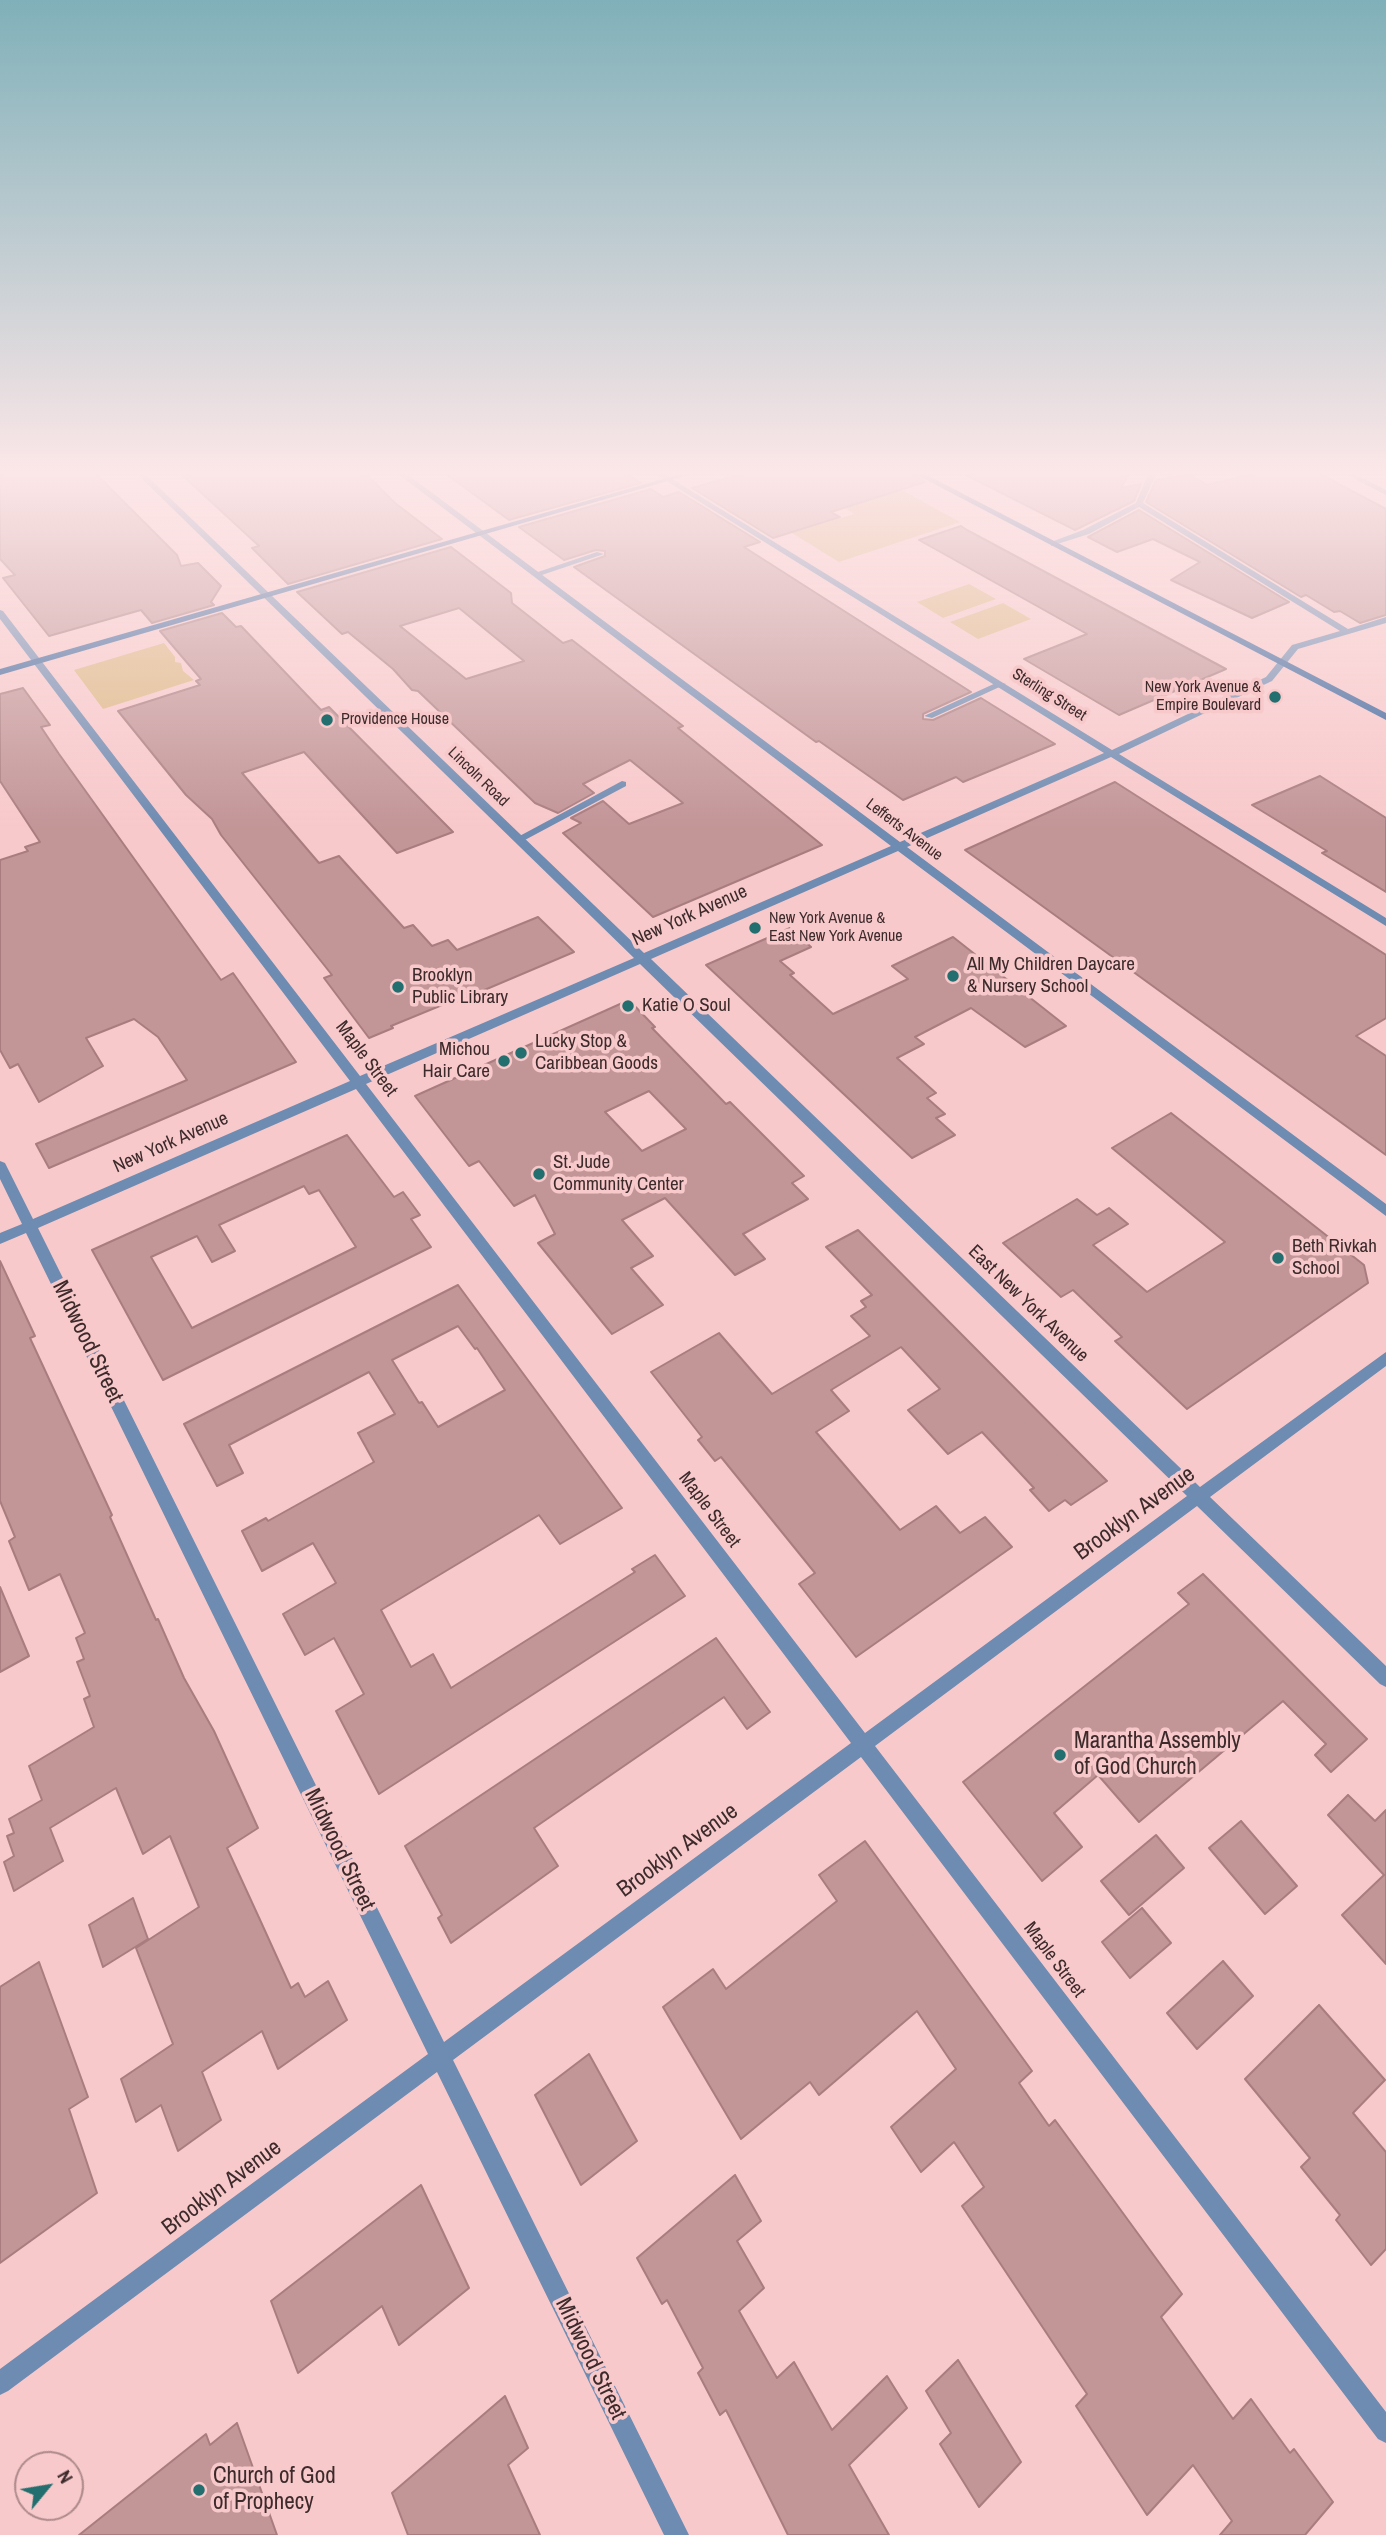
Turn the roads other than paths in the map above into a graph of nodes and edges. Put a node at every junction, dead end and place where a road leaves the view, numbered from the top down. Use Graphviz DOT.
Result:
graph roads {
  1 [pos="264,592"];
  2 [pos="276,592"];
  3 [pos="560,592"];
  4 [pos="852,592"];
  5 [pos="1147,592"];
  6 [pos="1283,592"];
  7 [pos="267,595"];
  8 [pos="0,613"];
  9 [pos="1386,620"];
  10 [pos="1346,631"];
  11 [pos="37,661"];
  12 [pos="1281,662"];
  13 [pos="0,672"];
  14 [pos="1001,684"];
  15 [pos="929,716"];
  16 [pos="1386,717"];
  17 [pos="1113,753"];
  18 [pos="622,784"];
  19 [pos="519,839"];
  20 [pos="899,846"];
  21 [pos="1386,923"];
  22 [pos="643,958"];
  23 [pos="358,1082"];
  24 [pos="0,1166"];
  25 [pos="1386,1211"];
  26 [pos="30,1226"];
  27 [pos="0,1239"];
  28 [pos="1386,1358"];
  29 [pos="1199,1497"];
  30 [pos="1386,1678"];
  31 [pos="863,1745"];
  32 [pos="441,2057"];
  33 [pos="0,2383"];
  34 [pos="1386,2431"];
  35 [pos="677,2535"];
  1 -- 7 [label="street, Lincoln Road"];
  2 -- 7 [label="main road"];
  3 -- 20 [label="street, Lefferts Avenue"];
  4 -- 14 [label="street, Sterling Street"];
  5 -- 12 [label="main road"];
  6 -- 10 [label="street"];
  7 -- 11 [label="main road"];
  7 -- 19 [label="street, Lincoln Road"];
  8 -- 11 [label="street, Maple Street"];
  9 -- 10 [label="street, New York Avenue"];
  10 -- 12 [label="street, New York Avenue"];
  11 -- 13 [label="main road"];
  11 -- 23 [label="street, Maple Street"];
  12 -- 16 [label="main road"];
  12 -- 17 [label="street, New York Avenue"];
  14 -- 15 [label="street"];
  14 -- 17 [label="street, Sterling Street"];
  17 -- 20 [label="street, New York Avenue"];
  17 -- 21 [label="street, Sterling Street"];
  18 -- 19 [label="street"];
  19 -- 22 [label="street, Lincoln Road"];
  20 -- 22 [label="street, New York Avenue"];
  20 -- 25 [label="street, Lefferts Avenue"];
  22 -- 23 [label="street, New York Avenue"];
  22 -- 29 [label="street, East New York Avenue"];
  23 -- 26 [label="street, New York Avenue"];
  23 -- 31 [label="street, Maple Street"];
  24 -- 26 [label="street, Midwood Street"];
  26 -- 27 [label="street, New York Avenue"];
  26 -- 32 [label="street, Midwood Street"];
  28 -- 29 [label="street, Brooklyn Avenue"];
  29 -- 30 [label="street, East New York Avenue"];
  29 -- 31 [label="street, Brooklyn Avenue"];
  31 -- 32 [label="street, Brooklyn Avenue"];
  31 -- 34 [label="street, Maple Street"];
  32 -- 33 [label="street, Brooklyn Avenue"];
  32 -- 35 [label="street, Midwood Street"];
}
